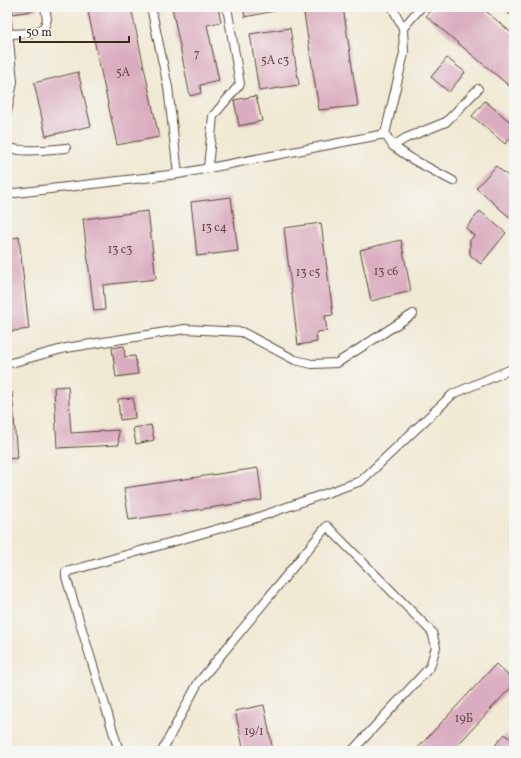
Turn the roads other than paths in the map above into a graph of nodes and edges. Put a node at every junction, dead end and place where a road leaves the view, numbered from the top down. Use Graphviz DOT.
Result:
graph roads {
  1 [pos="45,7"];
  2 [pos="151,7"];
  3 [pos="227,7"];
  4 [pos="392,7"];
  5 [pos="421,7"];
  6 [pos="508,7"];
  7 [pos="514,12"];
  8 [pos="7,21"];
  9 [pos="403,28"];
  10 [pos="9,34"];
  11 [pos="478,89"];
  12 [pos="7,112"];
  13 [pos="385,134"];
  14 [pos="7,146"];
  15 [pos="393,146"];
  16 [pos="66,148"];
  17 [pos="208,168"];
  18 [pos="178,174"];
  19 [pos="453,181"];
  20 [pos="7,194"];
  21 [pos="413,314"];
  22 [pos="7,364"];
  23 [pos="514,368"];
  24 [pos="119,751"];
  25 [pos="162,751"];
  26 [pos="352,751"];
  1 -- 10 [label="lane"];
  2 -- 18 [label="lane"];
  3 -- 17 [label="lane"];
  4 -- 9 [label="lane"];
  5 -- 9 [label="lane"];
  6 -- 7 [label="lane"];
  8 -- 10 [label="lane"];
  9 -- 13 [label="lane"];
  10 -- 12 [label="lane"];
  11 -- 15 [label="lane"];
  13 -- 15 [label="lane"];
  13 -- 17 [label="lane"];
  14 -- 16 [label="lane"];
  15 -- 19 [label="lane"];
  17 -- 18 [label="lane"];
  18 -- 20 [label="lane"];
  21 -- 22 [label="lane"];
  23 -- 24 [label="lane"];
  25 -- 26 [label="lane"];
}
